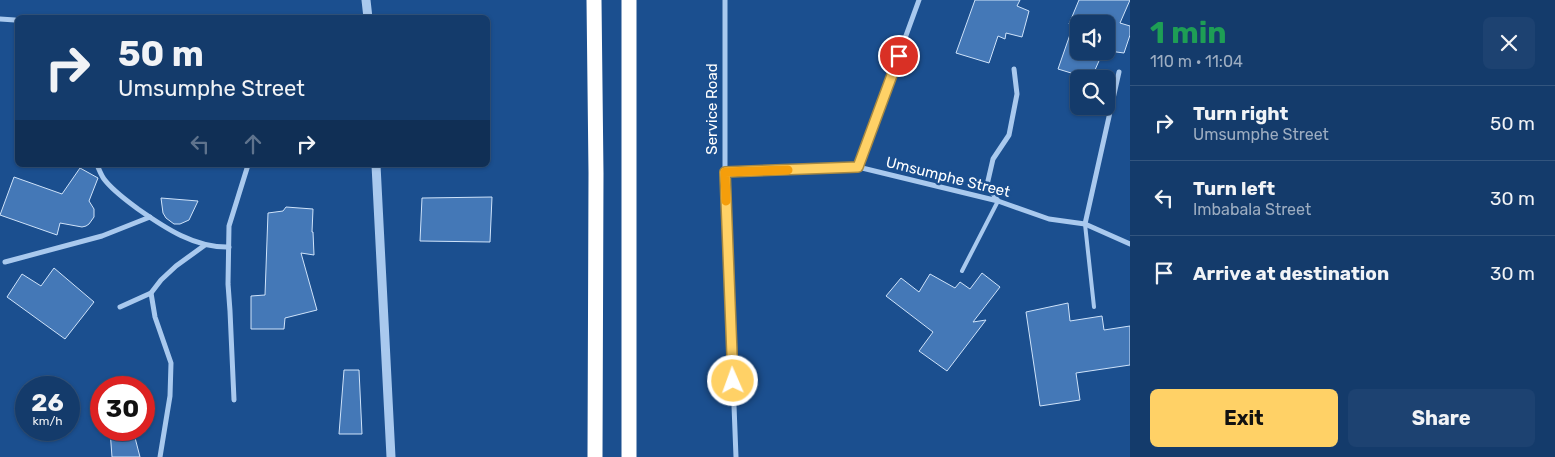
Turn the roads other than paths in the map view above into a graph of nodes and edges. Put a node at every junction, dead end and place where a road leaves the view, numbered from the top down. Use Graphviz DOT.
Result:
graph roads {
  1 [pos="366,0"];
  2 [pos="594,0"];
  3 [pos="629,0"];
  4 [pos="725,0"];
  5 [pos="919,0"];
  6 [pos="366,15"];
  7 [pos="0,19"];
  8 [pos="15,20"];
  9 [pos="1014,69"];
  10 [pos="1119,72"];
  11 [pos="98,167"];
  12 [pos="247,167"];
  13 [pos="376,167"];
  14 [pos="858,167"];
  15 [pos="725,172"];
  16 [pos="998,201"];
  17 [pos="150,217"];
  18 [pos="1085,224"];
  19 [pos="1130,244"];
  20 [pos="205,245"];
  21 [pos="228,247"];
  22 [pos="5,262"];
  23 [pos="962,271"];
  24 [pos="151,293"];
  25 [pos="120,307"];
  26 [pos="1094,307"];
  27 [pos="234,400"];
  28 [pos="160,457"];
  29 [pos="391,457"];
  30 [pos="595,457"];
  31 [pos="629,457"];
  32 [pos="736,457"];
  1 -- 6 [label="street"];
  2 -- 30 [label="highway"];
  3 -- 31 [label="highway"];
  4 -- 15 [label="street, Service Road"];
  5 -- 14 [label="street"];
  7 -- 8 [label="street"];
  9 -- 16 [label="street"];
  10 -- 18 [label="street"];
  11 -- 17 [label="street"];
  12 -- 21 [label="street"];
  13 -- 29 [label="street"];
  14 -- 15 [label="street, Umsumphe Street"];
  14 -- 16 [label="street, Umsumphe Street"];
  15 -- 32 [label="street, Service Road"];
  16 -- 18 [label="street, Umsumphe Street"];
  16 -- 23 [label="lane"];
  17 -- 20 [label="street"];
  17 -- 22 [label="street"];
  18 -- 19 [label="street, Umsumphe Street"];
  18 -- 26 [label="lane"];
  20 -- 21 [label="street"];
  20 -- 24 [label="street"];
  21 -- 27 [label="street"];
  24 -- 25 [label="street"];
  24 -- 28 [label="street"];
}
